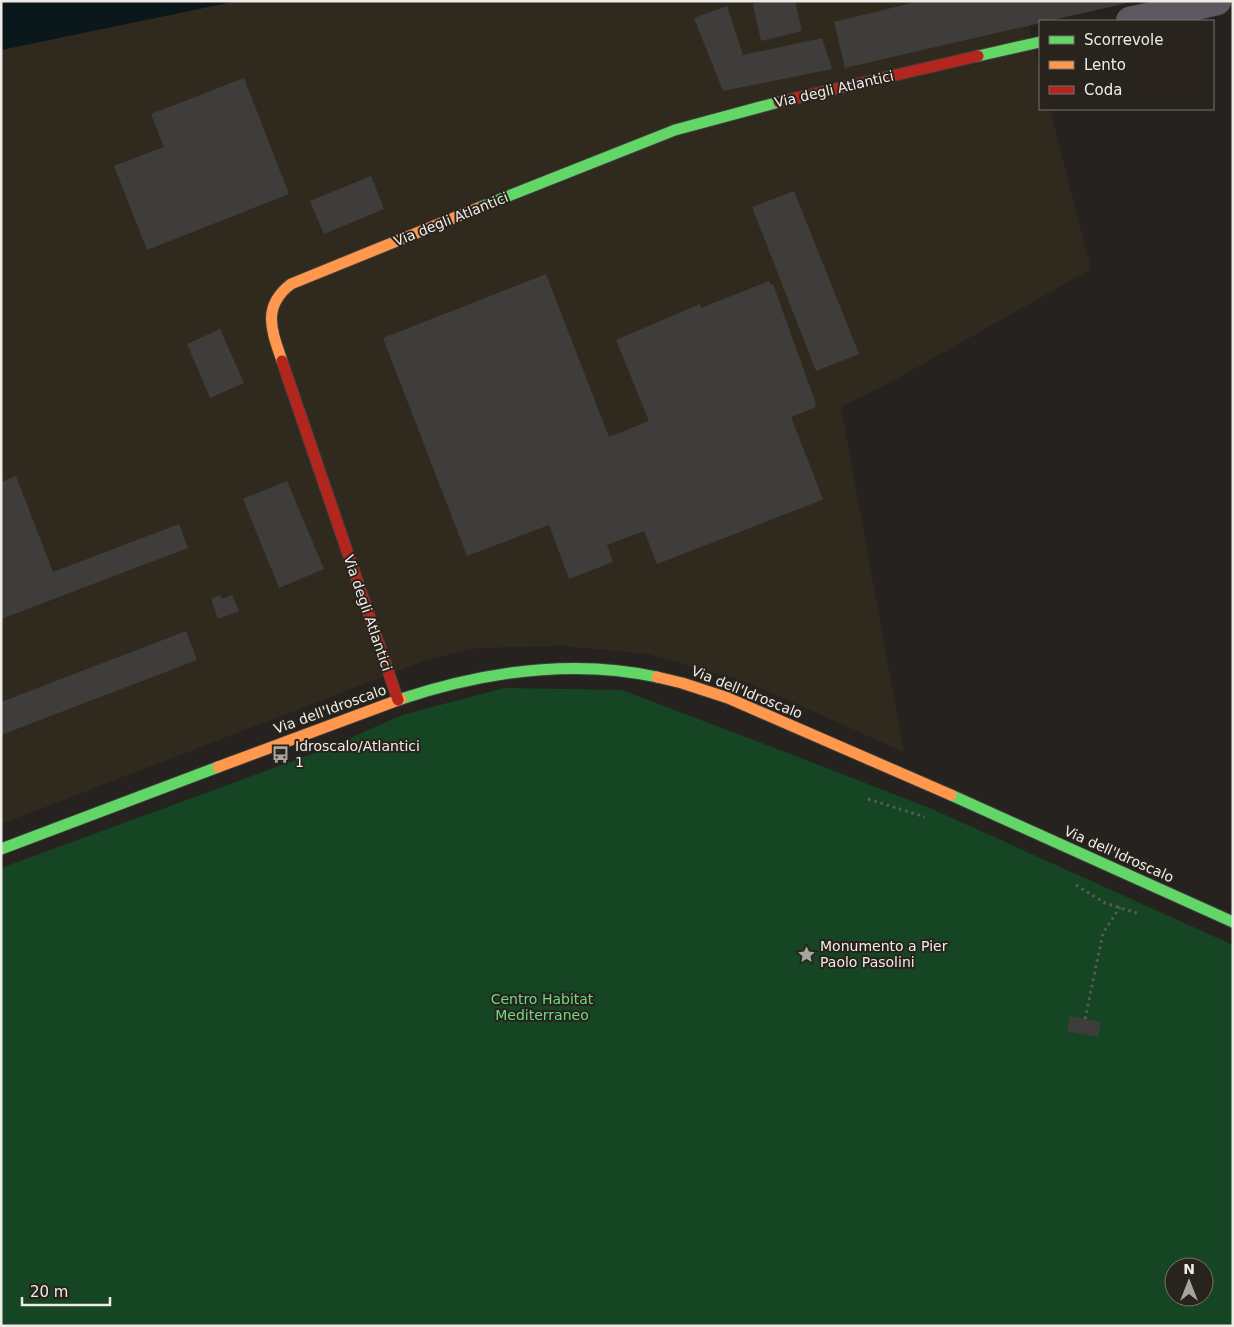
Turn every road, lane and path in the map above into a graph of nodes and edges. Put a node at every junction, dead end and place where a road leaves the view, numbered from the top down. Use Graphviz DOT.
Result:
graph roads {
  1 [pos="1217,1"];
  2 [pos="1134,20"];
  3 [pos="1039,42"];
  4 [pos="398,700"];
  5 [pos="1,849"];
  6 [pos="1120,908"];
  7 [pos="1233,922"];
  8 [pos="1085,1019"];
  1 -- 2 [label="street"];
  3 -- 4 [label="street, Via degli Atlantici"];
  4 -- 5 [label="street, Via dell'Idroscalo"];
  4 -- 7 [label="street, Via dell'Idroscalo"];
  6 -- 8 [label="path"];
}
